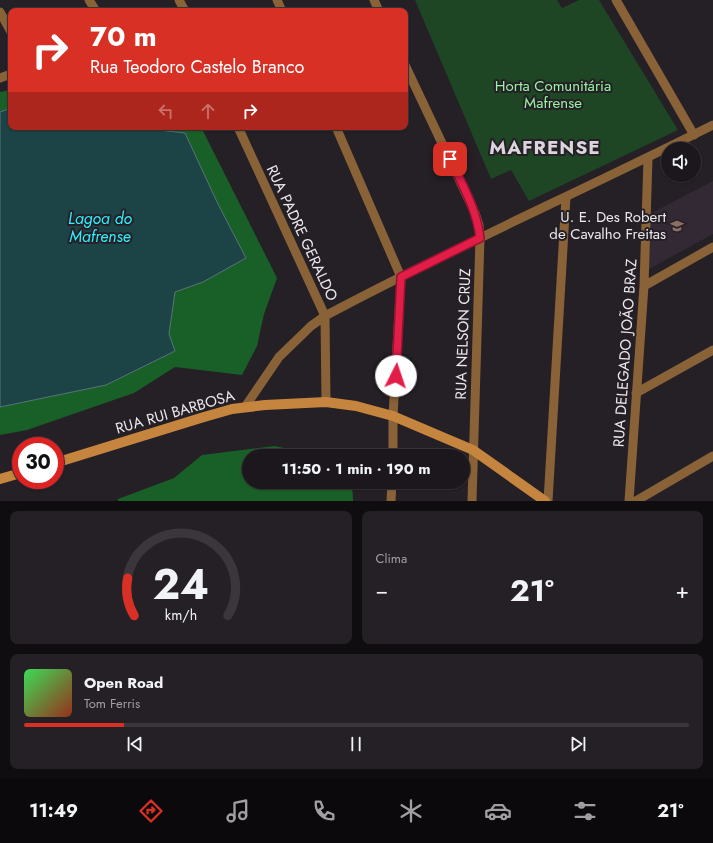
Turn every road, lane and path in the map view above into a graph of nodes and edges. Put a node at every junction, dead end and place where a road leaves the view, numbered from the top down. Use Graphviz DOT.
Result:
graph roads {
  1 [pos="616,0"];
  2 [pos="0,12"];
  3 [pos="8,27"];
  4 [pos="408,71"];
  5 [pos="713,125"];
  6 [pos="239,130"];
  7 [pos="337,130"];
  8 [pos="694,135"];
  9 [pos="648,158"];
  10 [pos="566,197"];
  11 [pos="480,238"];
  12 [pos="713,248"];
  13 [pos="401,277"];
  14 [pos="644,286"];
  15 [pos="325,316"];
  16 [pos="713,350"];
  17 [pos="636,393"];
  18 [pos="326,402"];
  19 [pos="245,407"];
  20 [pos="393,416"];
  21 [pos="393,449"];
  22 [pos="473,450"];
  23 [pos="713,456"];
  24 [pos="64,460"];
  25 [pos="12,476"];
  26 [pos="0,480"];
  27 [pos="392,489"];
  28 [pos="392,501"];
  29 [pos="472,501"];
  30 [pos="545,501"];
  31 [pos="548,501"];
  32 [pos="629,501"];
  33 [pos="636,501"];
  1 -- 8 [label="street"];
  2 -- 3 [label="street"];
  4 -- 11 [label="street, RUA NELSON CRUZ"];
  5 -- 8 [label="street"];
  6 -- 15 [label="street, RUA PADRE GERALDO"];
  7 -- 13 [label="street"];
  8 -- 9 [label="street"];
  9 -- 10 [label="street"];
  9 -- 14 [label="street, RUA DELEGADO JOÃO BRAZ"];
  10 -- 11 [label="street"];
  10 -- 31 [label="street"];
  11 -- 13 [label="street"];
  11 -- 22 [label="street, RUA NELSON CRUZ"];
  12 -- 14 [label="street"];
  13 -- 15 [label="street"];
  13 -- 20 [label="street"];
  14 -- 17 [label="street, RUA DELEGADO JOÃO BRAZ"];
  15 -- 18 [label="street, RUA PADRE GERALDO"];
  15 -- 19 [label="street"];
  16 -- 17 [label="street"];
  17 -- 32 [label="street, RUA DELEGADO JOÃO BRAZ"];
  18 -- 19 [label="street, RUA RUI BARBOSA"];
  18 -- 20 [label="street, RUA RUI BARBOSA"];
  19 -- 24 [label="street, RUA RUI BARBOSA"];
  20 -- 21 [label="street"];
  20 -- 22 [label="street, RUA RUI BARBOSA"];
  22 -- 29 [label="street, RUA NELSON CRUZ"];
  22 -- 30 [label="street, RUA RUI BARBOSA"];
  23 -- 33 [label="street"];
  25 -- 26 [label="street"];
  27 -- 28 [label="street"];
}
